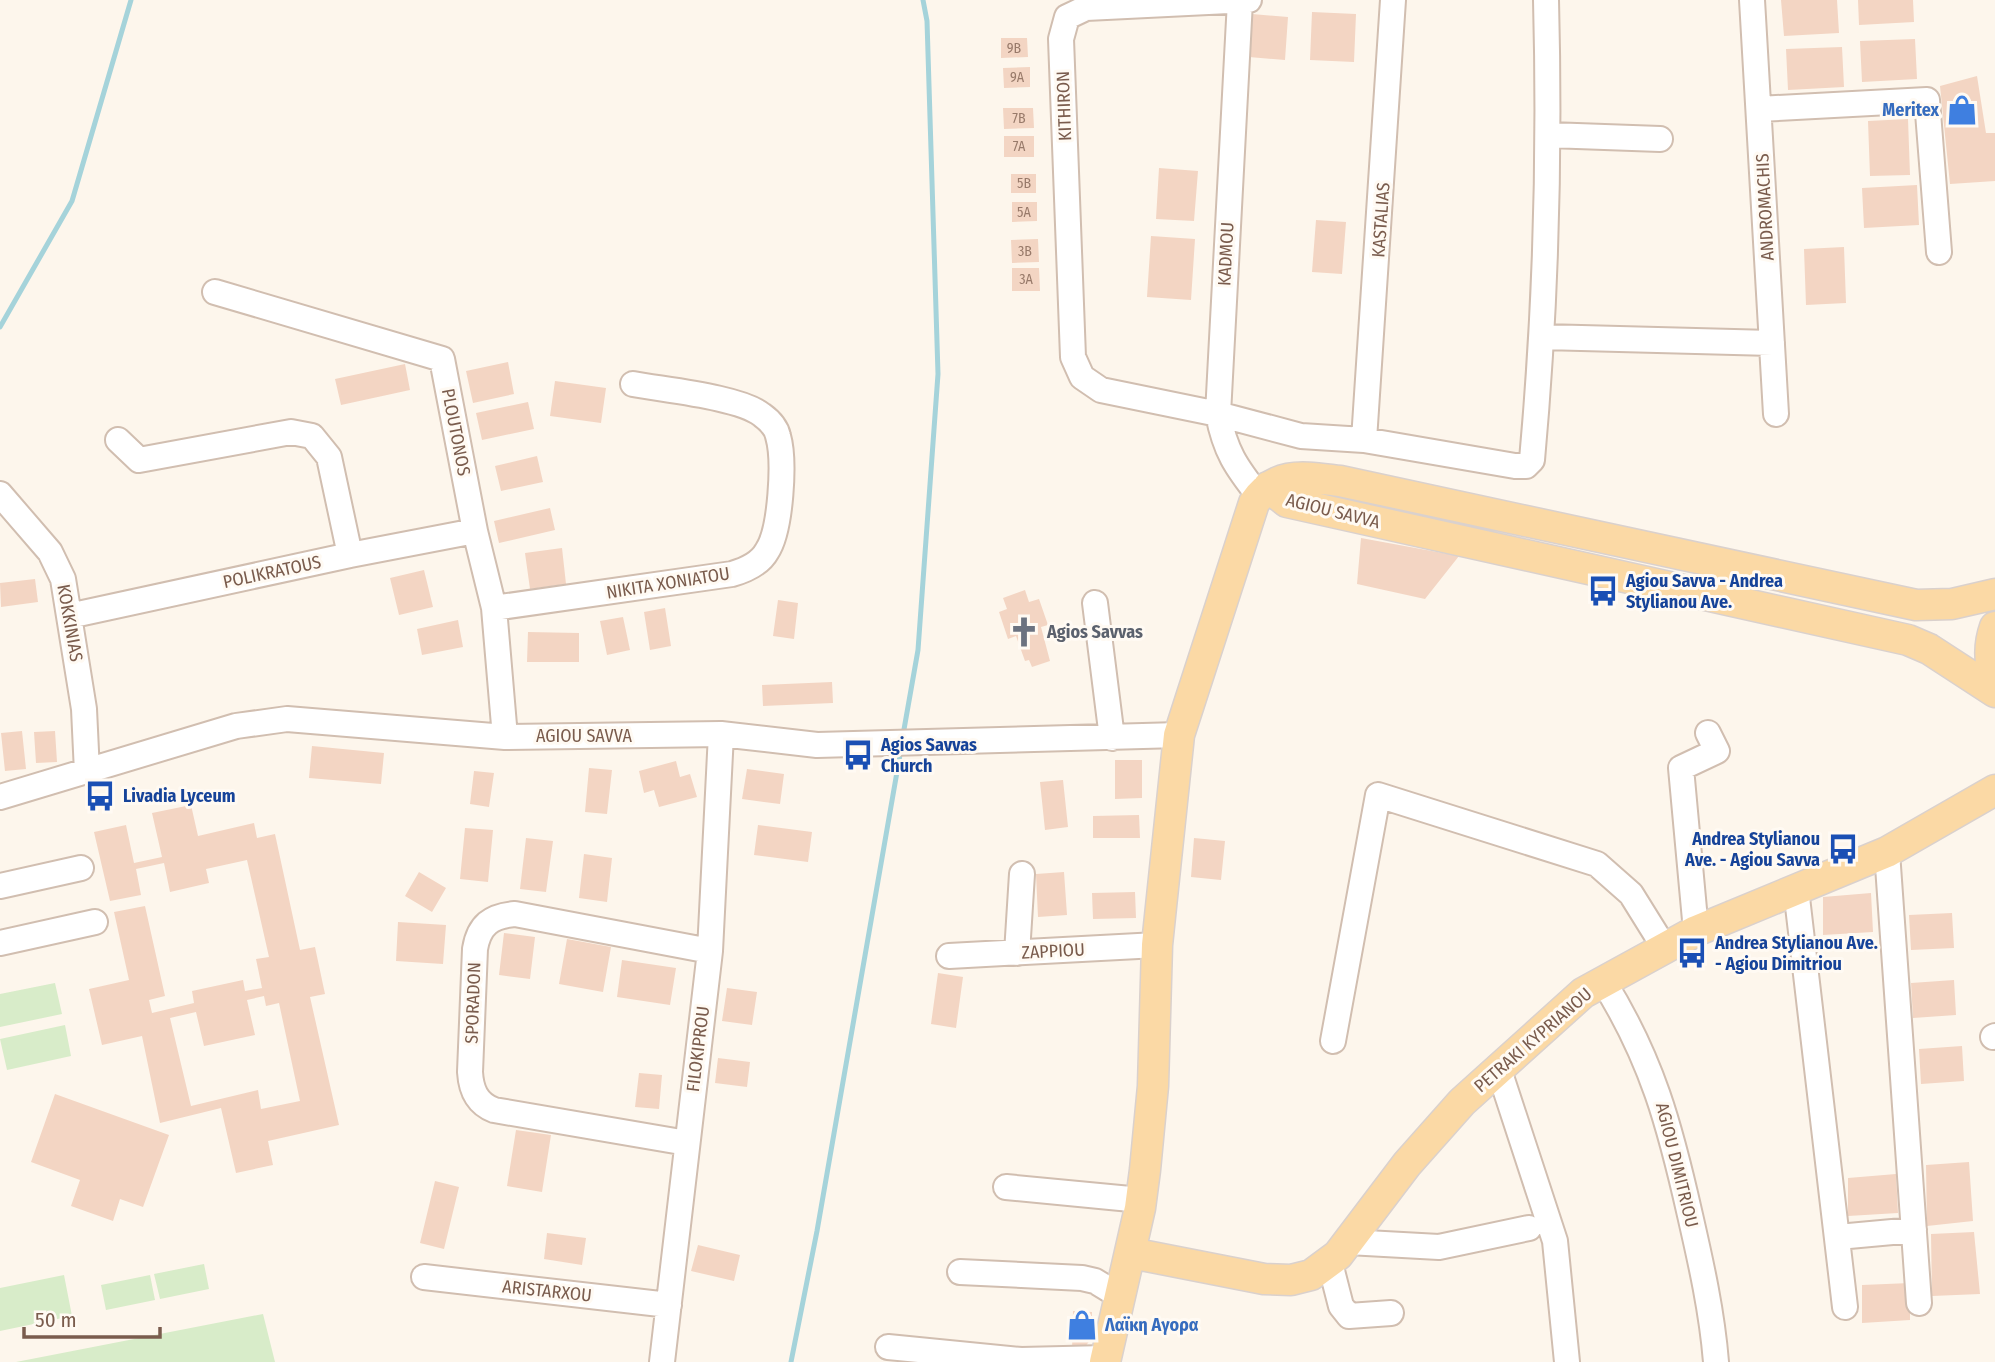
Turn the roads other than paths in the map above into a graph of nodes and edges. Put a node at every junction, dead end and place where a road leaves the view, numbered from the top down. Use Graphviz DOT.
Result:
graph roads {
  1 [pos="1393,0"];
  2 [pos="1546,0"];
  3 [pos="1752,0"];
  4 [pos="1244,1"];
  5 [pos="1759,109"];
  6 [pos="1549,135"];
  7 [pos="1660,139"];
  8 [pos="1939,252"];
  9 [pos="215,292"];
  10 [pos="1543,337"];
  11 [pos="1772,343"];
  12 [pos="633,384"];
  13 [pos="1218,414"];
  14 [pos="1776,414"];
  15 [pos="118,440"];
  16 [pos="1364,440"];
  17 [pos="1263,491"];
  18 [pos="0,494"];
  19 [pos="474,531"];
  20 [pos="350,555"];
  21 [pos="1995,594"];
  22 [pos="1095,603"];
  23 [pos="494,608"];
  24 [pos="69,617"];
  25 [pos="1995,627"];
  26 [pos="1995,679"];
  27 [pos="1995,692"];
  28 [pos="1708,733"];
  29 [pos="721,734"];
  30 [pos="1179,735"];
  31 [pos="505,737"];
  32 [pos="1112,738"];
  33 [pos="87,772"];
  34 [pos="1990,790"];
  35 [pos="0,797"];
  36 [pos="1887,852"];
  37 [pos="81,868"];
  38 [pos="1022,874"];
  39 [pos="0,886"];
  40 [pos="1796,889"];
  41 [pos="95,922"];
  42 [pos="1696,931"];
  43 [pos="0,943"];
  44 [pos="1157,945"];
  45 [pos="1664,947"];
  46 [pos="710,951"];
  47 [pos="1017,953"];
  48 [pos="949,956"];
  49 [pos="1603,981"];
  50 [pos="1333,1041"];
  51 [pos="1498,1067"];
  52 [pos="687,1143"];
  53 [pos="1006,1187"];
  54 [pos="1141,1200"];
  55 [pos="1529,1228"];
  56 [pos="1914,1230"];
  57 [pos="1838,1237"];
  58 [pos="1339,1252"];
  59 [pos="1130,1253"];
  60 [pos="960,1272"];
  61 [pos="424,1278"];
  62 [pos="1118,1295"];
  63 [pos="1919,1303"];
  64 [pos="669,1305"];
  65 [pos="1845,1307"];
  66 [pos="1391,1313"];
  67 [pos="888,1347"];
  68 [pos="1106,1360"];
  69 [pos="662,1362"];
  70 [pos="1567,1362"];
  71 [pos="1716,1362"];
  1 -- 16 [label="street, KASTALIAS"];
  2 -- 6 [label="street"];
  3 -- 5 [label="street, ANDROMACHIS"];
  4 -- 13 [label="street, KADMOU"];
  4 -- 13 [label="street, KITHIRON"];
  5 -- 8 [label="street"];
  5 -- 11 [label="street, ANDROMACHIS"];
  6 -- 7 [label="street"];
  6 -- 10 [label="street"];
  9 -- 19 [label="street, PLOUTONOS"];
  10 -- 11 [label="street"];
  10 -- 16 [label="street"];
  11 -- 14 [label="street, ANDROMACHIS"];
  12 -- 23 [label="street, NIKITA XONIATOU"];
  13 -- 16 [label="street"];
  13 -- 17 [label="street, KADMOU"];
  15 -- 20 [label="street"];
  17 -- 21 [label="main road, AGIOU SAVVA"];
  17 -- 27 [label="main road, AGIOU SAVVA"];
  17 -- 30 [label="main road"];
  18 -- 24 [label="street, KOKKINIAS"];
  19 -- 20 [label="street, POLIKRATOUS"];
  19 -- 23 [label="street, PLOUTONOS"];
  20 -- 24 [label="street, POLIKRATOUS"];
  22 -- 32 [label="street"];
  23 -- 31 [label="street, PLOUTONOS"];
  24 -- 33 [label="street, KOKKINIAS"];
  25 -- 26 [label="main road"];
  28 -- 42 [label="street"];
  29 -- 31 [label="street, AGIOU SAVVA"];
  29 -- 32 [label="street, AGIOU SAVVA"];
  29 -- 46 [label="street, FILOKIPROU"];
  30 -- 32 [label="street, AGIOU SAVVA"];
  30 -- 44 [label="main road"];
  31 -- 33 [label="street, AGIOU SAVVA"];
  33 -- 35 [label="street, AGIOU SAVVA"];
  34 -- 36 [label="main road, PETRAKI KYPRIANOU"];
  36 -- 40 [label="main road, PETRAKI KYPRIANOU"];
  36 -- 56 [label="street"];
  37 -- 39 [label="street"];
  38 -- 47 [label="street"];
  40 -- 42 [label="main road, PETRAKI KYPRIANOU"];
  40 -- 57 [label="street"];
  41 -- 43 [label="street"];
  42 -- 45 [label="main road, PETRAKI KYPRIANOU"];
  44 -- 47 [label="street, ZAPPIOU"];
  44 -- 54 [label="main road"];
  45 -- 49 [label="main road, PETRAKI KYPRIANOU"];
  45 -- 50 [label="street"];
  46 -- 52 [label="street, FILOKIPROU"];
  46 -- 52 [label="street, SPORADON"];
  47 -- 48 [label="street, ZAPPIOU"];
  49 -- 51 [label="main road, PETRAKI KYPRIANOU"];
  49 -- 71 [label="street, AGIOU DIMITRIOU"];
  51 -- 58 [label="main road, PETRAKI KYPRIANOU"];
  51 -- 70 [label="street"];
  52 -- 64 [label="street, FILOKIPROU"];
  53 -- 54 [label="street"];
  54 -- 59 [label="main road"];
  55 -- 58 [label="street"];
  56 -- 57 [label="street"];
  56 -- 63 [label="street"];
  57 -- 65 [label="street"];
  58 -- 59 [label="main road, PETRAKI KYPRIANOU"];
  58 -- 66 [label="street"];
  59 -- 62 [label="main road"];
  60 -- 62 [label="street"];
  61 -- 64 [label="street, ARISTARXOU"];
  62 -- 68 [label="main road"];
  64 -- 69 [label="street, FILOKIPROU"];
  67 -- 68 [label="street"];
}
